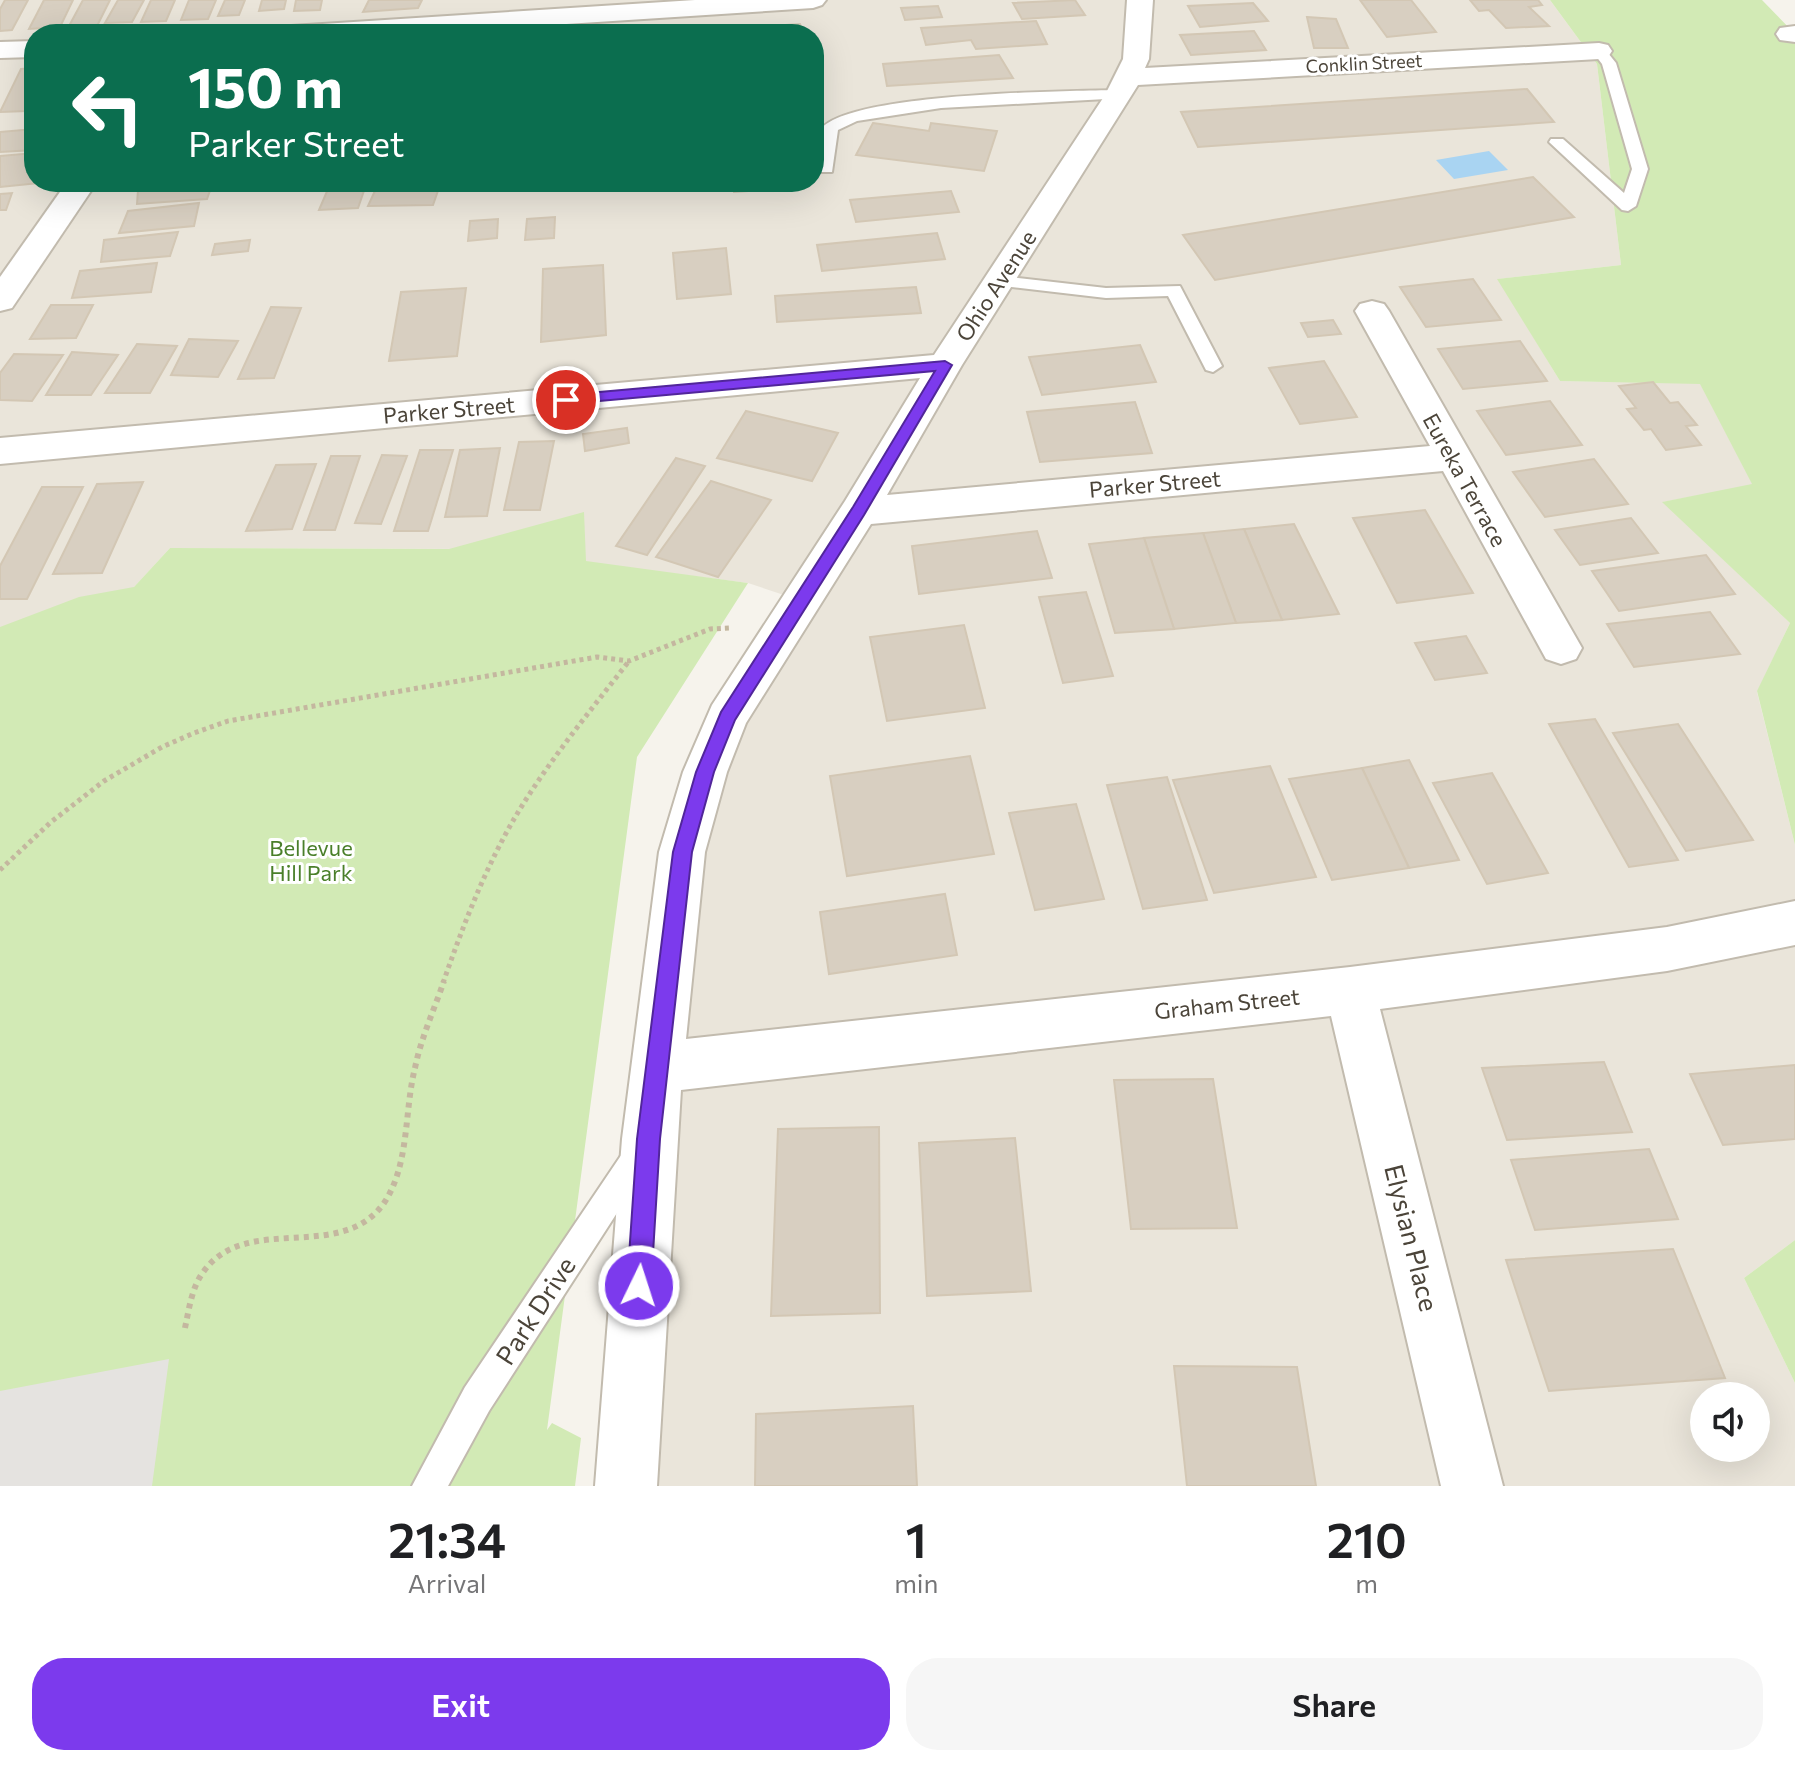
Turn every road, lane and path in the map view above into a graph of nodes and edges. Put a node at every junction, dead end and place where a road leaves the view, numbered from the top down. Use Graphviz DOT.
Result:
graph roads {
  1 [pos="813,0"];
  2 [pos="1140,0"];
  3 [pos="466,12"];
  4 [pos="371,24"];
  5 [pos="24,49"];
  6 [pos="0,50"];
  7 [pos="1599,51"];
  8 [pos="1124,86"];
  9 [pos="1557,142"];
  10 [pos="826,169"];
  11 [pos="75,192"];
  12 [pos="1000,281"];
  13 [pos="0,301"];
  14 [pos="1372,311"];
  15 [pos="945,365"];
  16 [pos="1213,366"];
  17 [pos="0,451"];
  18 [pos="1452,457"];
  19 [pos="859,511"];
  20 [pos="742,628"];
  21 [pos="1561,648"];
  22 [pos="629,661"];
  23 [pos="0,870"];
  24 [pos="1795,923"];
  25 [pos="1350,990"];
  26 [pos="657,1067"];
  27 [pos="649,1139"];
  28 [pos="185,1328"];
  29 [pos="429,1486"];
  30 [pos="626,1486"];
  31 [pos="1472,1486"];
  1 -- 3 [label="street"];
  2 -- 8 [label="street, Ohio Avenue"];
  3 -- 4 [label="street"];
  5 -- 6 [label="street"];
  7 -- 8 [label="street, Conklin Street"];
  7 -- 9 [label="lane"];
  8 -- 10 [label="lane"];
  8 -- 12 [label="street, Ohio Avenue"];
  11 -- 13 [label="street"];
  12 -- 15 [label="street, Ohio Avenue"];
  12 -- 16 [label="lane"];
  14 -- 18 [label="street, Eureka Terrace"];
  15 -- 17 [label="street, Parker Street"];
  15 -- 19 [label="street, Ohio Avenue"];
  18 -- 19 [label="street, Parker Street"];
  18 -- 21 [label="street, Eureka Terrace"];
  19 -- 26 [label="street, Ohio Avenue"];
  20 -- 22 [label="path"];
  22 -- 23 [label="path"];
  22 -- 28 [label="path"];
  24 -- 25 [label="street, Graham Street"];
  25 -- 26 [label="street, Graham Street"];
  25 -- 31 [label="street, Elysian Place"];
  26 -- 27 [label="street, Ohio Avenue"];
  27 -- 29 [label="lane, Park Drive"];
  27 -- 30 [label="street, Ohio Avenue"];
}
